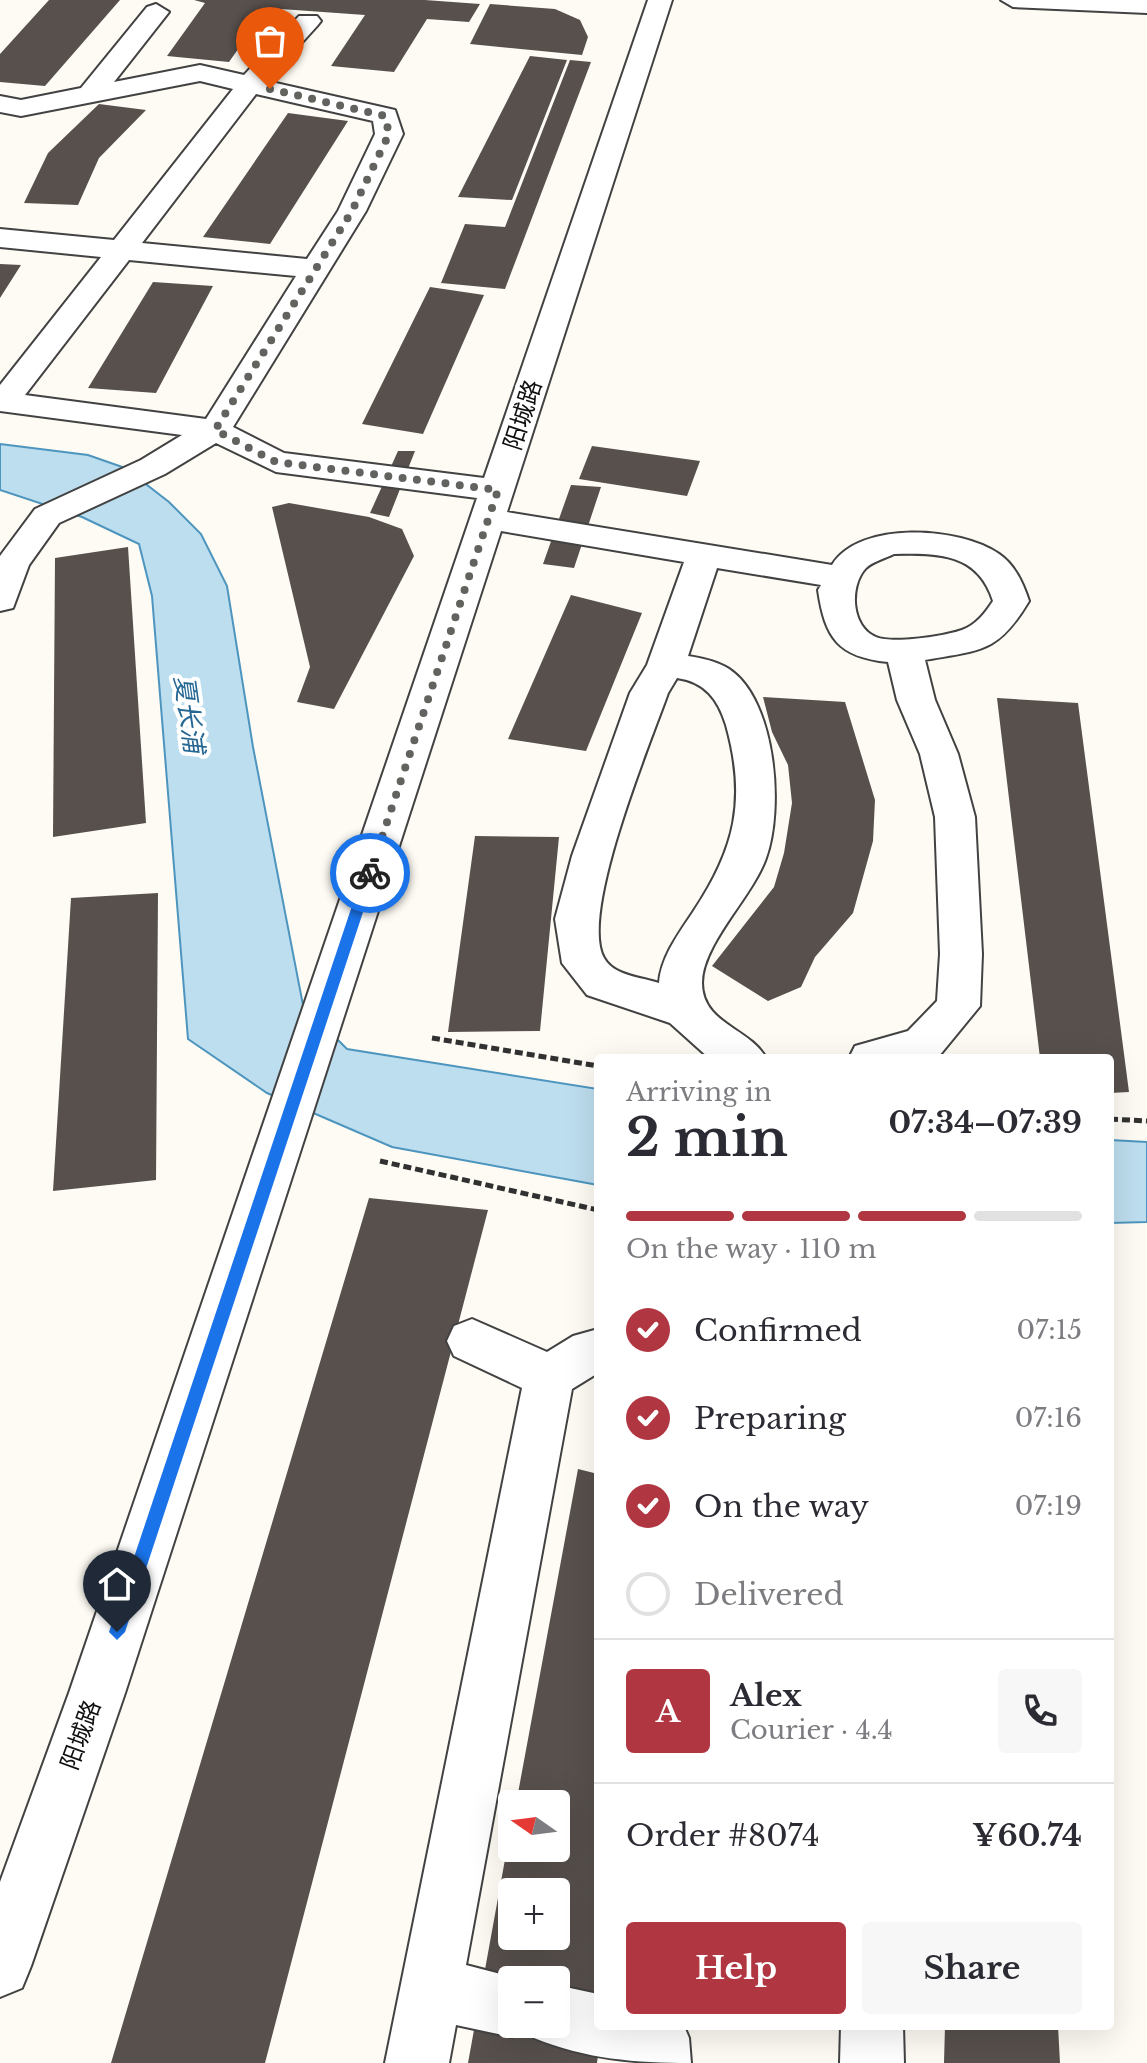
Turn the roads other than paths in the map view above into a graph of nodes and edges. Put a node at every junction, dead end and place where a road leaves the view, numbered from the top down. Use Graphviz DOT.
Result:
graph roads {
  1 [pos="660,0"];
  2 [pos="1013,0"];
  3 [pos="1147,6"];
  4 [pos="156,12"];
  5 [pos="308,21"];
  6 [pos="251,83"];
  7 [pos="89,96"];
  8 [pos="11,106"];
  9 [pos="0,134"];
  10 [pos="0,238"];
  11 [pos="121,251"];
  12 [pos="316,269"];
  13 [pos="2,401"];
  14 [pos="215,430"];
  15 [pos="493,504"];
  16 [pos="704,555"];
  17 [pos="843,578"];
  18 [pos="0,600"];
  19 [pos="904,652"];
  20 [pos="666,665"];
  21 [pos="685,1011"];
  22 [pos="737,1054"];
  23 [pos="886,1054"];
  24 [pos="472,1341"];
  25 [pos="594,1351"];
  26 [pos="549,1377"];
  27 [pos="0,1966"];
  28 [pos="432,1989"];
  29 [pos="498,2003"];
  30 [pos="570,2019"];
  31 [pos="594,2024"];
  32 [pos="622,2030"];
  33 [pos="872,2030"];
  34 [pos="417,2063"];
  35 [pos="659,2063"];
  36 [pos="872,2063"];
  1 -- 15 [label="street, 阳城路"];
  2 -- 3 [label="street"];
  4 -- 7 [label="street"];
  5 -- 6 [label="street"];
  6 -- 7 [label="street"];
  6 -- 11 [label="street"];
  6 -- 12 [label="street"];
  7 -- 8 [label="street"];
  8 -- 9 [label="street"];
  10 -- 11 [label="street"];
  11 -- 12 [label="street"];
  11 -- 13 [label="street"];
  12 -- 14 [label="street"];
  13 -- 14 [label="street"];
  14 -- 15 [label="street"];
  14 -- 18 [label="street"];
  15 -- 16 [label="street"];
  15 -- 27 [label="street, 阳城路"];
  16 -- 17 [label="street"];
  16 -- 20 [label="street"];
  17 -- 19 [label="street"];
  17 -- 19 [label="street"];
  19 -- 23 [label="street"];
  20 -- 21 [label="street"];
  20 -- 21 [label="street"];
  21 -- 22 [label="street"];
  24 -- 26 [label="street"];
  25 -- 26 [label="street"];
  26 -- 28 [label="street"];
  28 -- 29 [label="street"];
  28 -- 34 [label="street"];
  30 -- 31 [label="street"];
  32 -- 35 [label="street"];
  33 -- 36 [label="street"];
}
